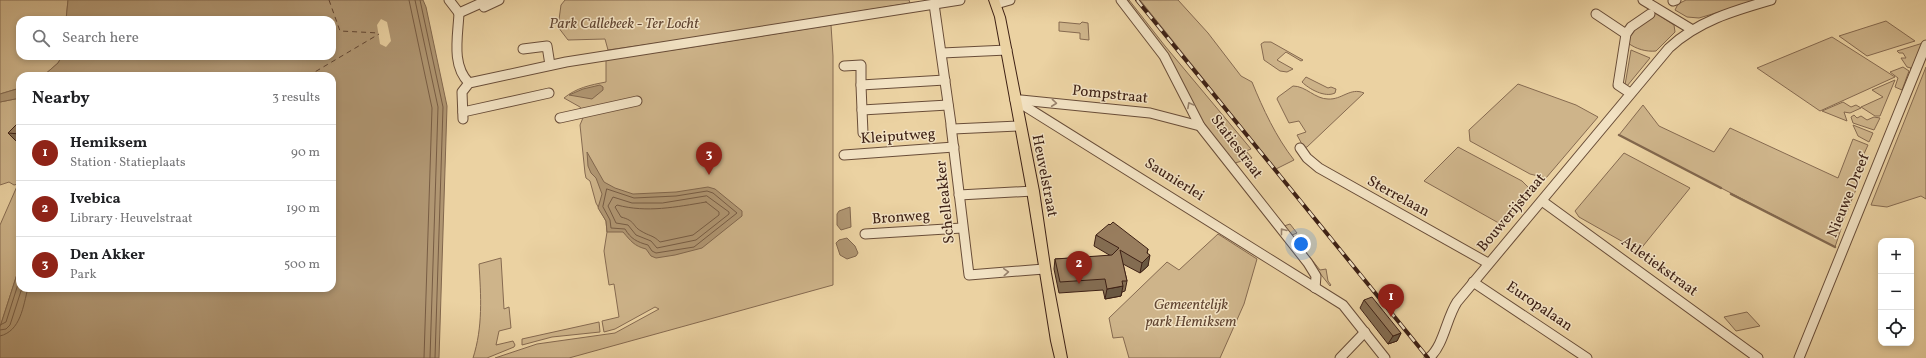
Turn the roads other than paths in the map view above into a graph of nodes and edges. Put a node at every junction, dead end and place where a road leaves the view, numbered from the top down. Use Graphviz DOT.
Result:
graph roads {
  1 [pos="449,0"];
  2 [pos="488,0"];
  3 [pos="498,0"];
  4 [pos="960,0"];
  5 [pos="1010,0"];
  6 [pos="1121,0"];
  7 [pos="1643,0"];
  8 [pos="1771,0"];
  9 [pos="995,2"];
  10 [pos="1654,2"];
  11 [pos="934,4"];
  12 [pos="480,9"];
  13 [pos="459,13"];
  14 [pos="1596,14"];
  15 [pos="1650,14"];
  16 [pos="1693,27"];
  17 [pos="1626,34"];
  18 [pos="1926,45"];
  19 [pos="524,49"];
  20 [pos="1007,50"];
  21 [pos="942,52"];
  22 [pos="550,65"];
  23 [pos="844,66"];
  24 [pos="945,80"];
  25 [pos="469,83"];
  26 [pos="861,85"];
  27 [pos="549,93"];
  28 [pos="1630,93"];
  29 [pos="1015,100"];
  30 [pos="637,101"];
  31 [pos="948,104"];
  32 [pos="862,110"];
  33 [pos="560,118"];
  34 [pos="952,126"];
  35 [pos="1020,126"];
  36 [pos="1200,126"];
  37 [pos="863,133"];
  38 [pos="954,147"];
  39 [pos="1300,148"];
  40 [pos="844,155"];
  41 [pos="1034,191"];
  42 [pos="959,194"];
  43 [pos="1542,201"];
  44 [pos="962,228"];
  45 [pos="865,234"];
  46 [pos="1488,264"];
  47 [pos="1044,269"];
  48 [pos="1473,282"];
  49 [pos="1315,288"];
  50 [pos="1365,332"];
  51 [pos="1061,358"];
  52 [pos="1340,358"];
  53 [pos="1385,358"];
  54 [pos="1429,358"];
  55 [pos="1587,358"];
  56 [pos="1758,358"];
  57 [pos="1799,358"];
  1 -- 13 [label="street"];
  2 -- 13 [label="street"];
  3 -- 12 [label="street"];
  4 -- 11 [label="street"];
  5 -- 9 [label="street"];
  36 -- 6 [label="street, Statiestraat, one-way"];
  7 -- 10 [label="street"];
  8 -- 16 [label="street, Bouwerijstraat"];
  9 -- 20 [label="main road, Heuvelstraat"];
  10 -- 16 [label="street"];
  11 -- 21 [label="street, Schelleakker"];
  11 -- 22 [label="street"];
  13 -- 25 [label="street"];
  14 -- 17 [label="street"];
  15 -- 17 [label="street"];
  16 -- 28 [label="street, Bouwerijstraat"];
  17 -- 28 [label="street"];
  18 -- 57 [label="street, Nieuwe Dreef"];
  19 -- 22 [label="street"];
  20 -- 21 [label="street"];
  20 -- 29 [label="main road, Heuvelstraat"];
  21 -- 24 [label="street, Schelleakker"];
  22 -- 25 [label="street"];
  23 -- 26 [label="street"];
  24 -- 26 [label="street"];
  24 -- 31 [label="street, Schelleakker"];
  25 -- 27 [label="street"];
  26 -- 32 [label="street"];
  28 -- 43 [label="street, Bouwerijstraat"];
  29 -- 35 [label="main road, Heuvelstraat"];
  29 -- 36 [label="street, Pompstraat, one-way"];
  29 -- 49 [label="street, Saunierlei"];
  30 -- 33 [label="street"];
  31 -- 32 [label="street"];
  31 -- 34 [label="street, Schelleakker"];
  32 -- 37 [label="street"];
  34 -- 35 [label="street"];
  34 -- 38 [label="street, Schelleakker"];
  35 -- 41 [label="main road, Heuvelstraat"];
  49 -- 36 [label="street, Statiestraat, one-way"];
  38 -- 40 [label="street, Kleiputweg"];
  38 -- 42 [label="street, Schelleakker"];
  39 -- 46 [label="street, Sterrelaan"];
  41 -- 42 [label="street"];
  41 -- 47 [label="main road, Heuvelstraat"];
  42 -- 44 [label="street, Schelleakker"];
  43 -- 46 [label="street, Bouwerijstraat"];
  43 -- 56 [label="street, Atletiekstraat"];
  44 -- 45 [label="street, Bronweg"];
  44 -- 47 [label="street, Schelleakker, one-way"];
  46 -- 48 [label="street, Bouwerijstraat"];
  47 -- 51 [label="main road, Heuvelstraat"];
  48 -- 54 [label="street, Bouwerijstraat"];
  48 -- 55 [label="street, Europalaan"];
  49 -- 50 [label="street, Saunierlei"];
  50 -- 52 [label="street"];
  50 -- 53 [label="street, Saunierlei"];
}
